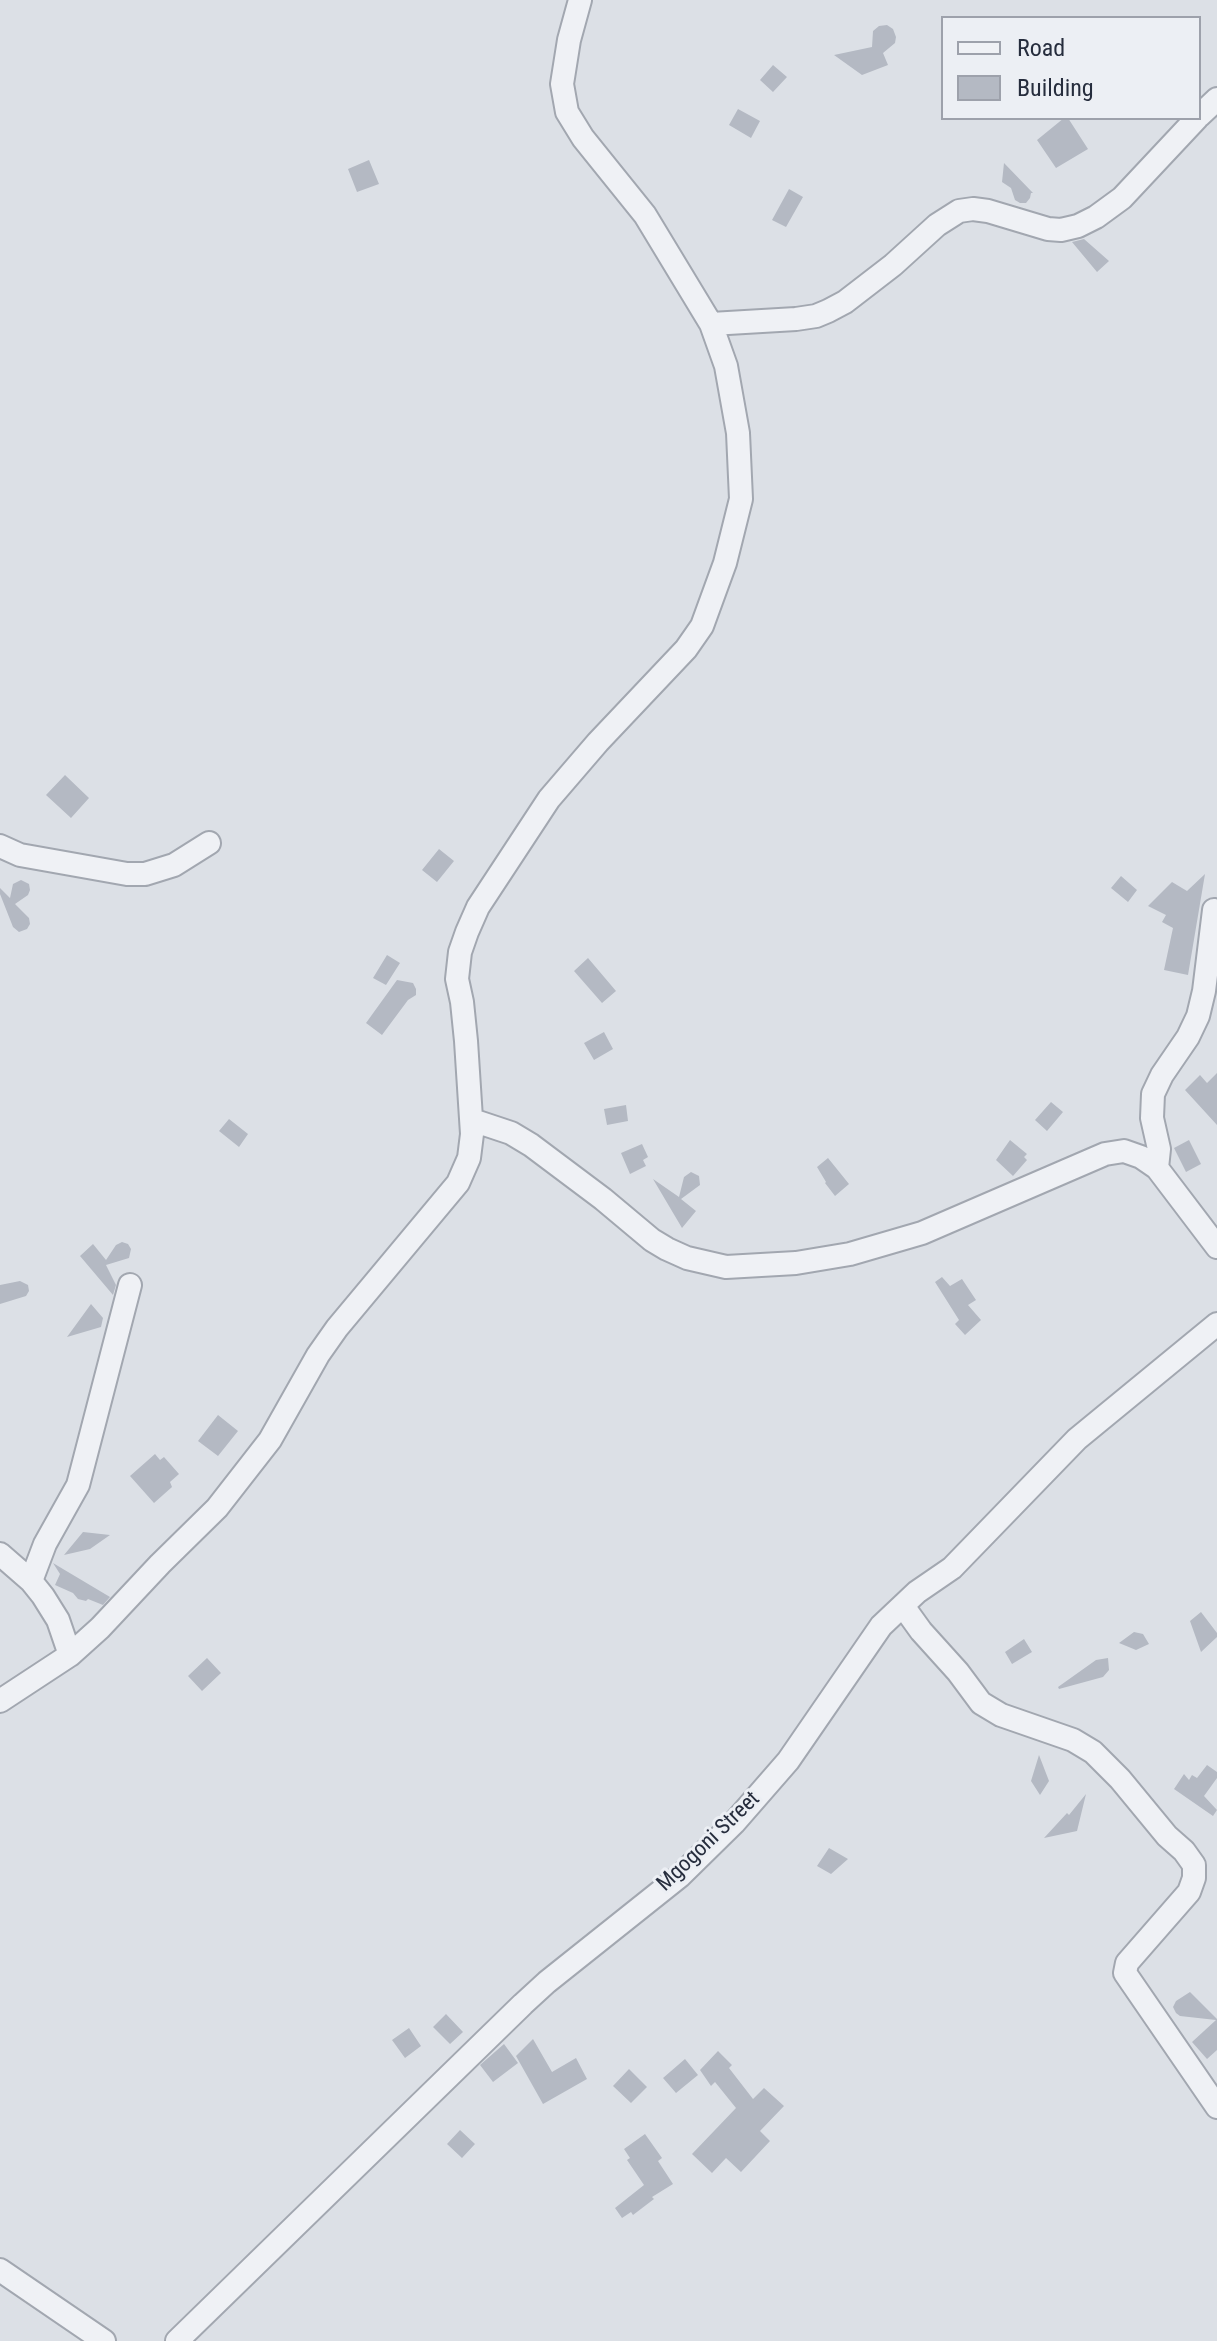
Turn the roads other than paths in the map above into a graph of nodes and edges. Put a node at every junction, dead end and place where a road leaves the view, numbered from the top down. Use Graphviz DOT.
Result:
graph roads {
  1 [pos="580,0"];
  2 [pos="1217,99"];
  3 [pos="1201,114"];
  4 [pos="1195,120"];
  5 [pos="711,324"];
  6 [pos="209,843"];
  7 [pos="0,846"];
  8 [pos="1214,910"];
  9 [pos="472,1120"];
  10 [pos="1157,1168"];
  11 [pos="1217,1247"];
  12 [pos="130,1285"];
  13 [pos="1217,1324"];
  14 [pos="0,1554"];
  15 [pos="31,1581"];
  16 [pos="903,1606"];
  17 [pos="70,1655"];
  18 [pos="0,1701"];
  19 [pos="1217,2107"];
  20 [pos="0,2270"];
  21 [pos="104,2341"];
  22 [pos="177,2341"];
  1 -- 5 [label="street"];
  2 -- 3 [label="street"];
  4 -- 5 [label="street"];
  5 -- 9 [label="street"];
  6 -- 7 [label="street"];
  8 -- 10 [label="street"];
  9 -- 10 [label="street"];
  9 -- 17 [label="street"];
  10 -- 11 [label="street"];
  12 -- 15 [label="street"];
  13 -- 16 [label="street, Mgogoni Street"];
  14 -- 15 [label="street"];
  15 -- 17 [label="street"];
  16 -- 19 [label="street"];
  16 -- 22 [label="street, Mgogoni Street"];
  17 -- 18 [label="street"];
  20 -- 21 [label="street"];
}
